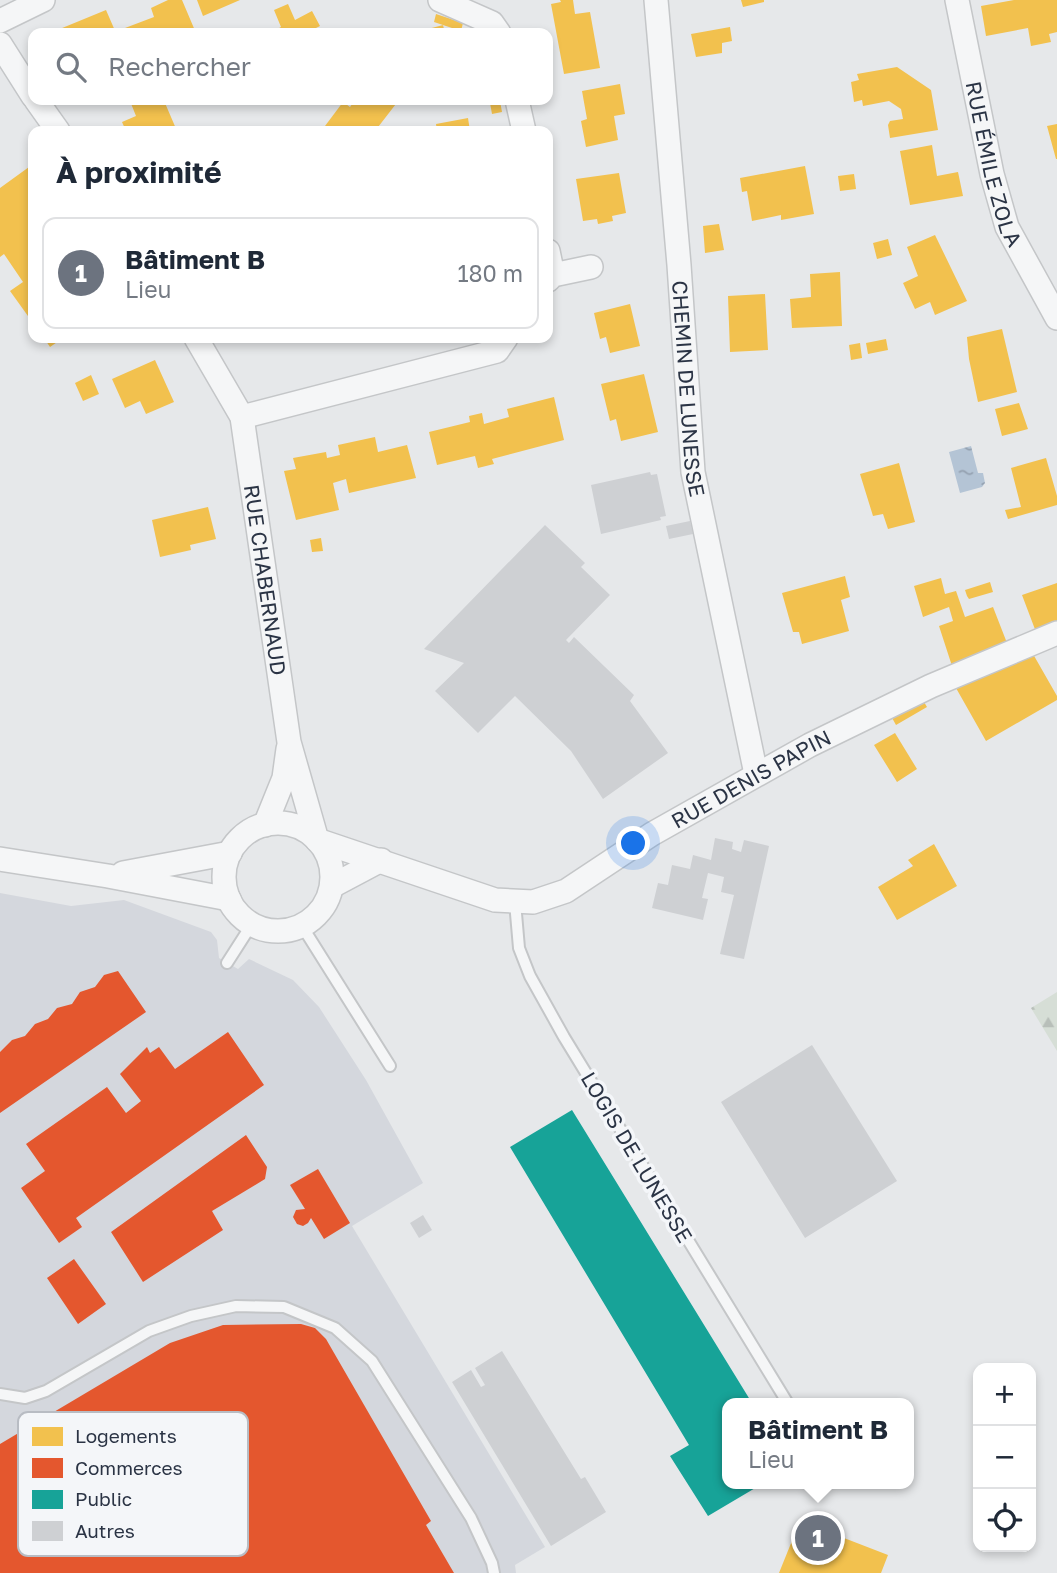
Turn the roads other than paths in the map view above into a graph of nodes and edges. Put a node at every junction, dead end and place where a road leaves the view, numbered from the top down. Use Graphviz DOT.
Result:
graph roads {
  1 [pos="43,0"];
  2 [pos="440,0"];
  3 [pos="656,0"];
  4 [pos="957,0"];
  5 [pos="0,21"];
  6 [pos="496,28"];
  7 [pos="0,44"];
  8 [pos="28,87"];
  9 [pos="40,105"];
  10 [pos="518,105"];
  11 [pos="55,126"];
  12 [pos="523,126"];
  13 [pos="591,267"];
  14 [pos="553,277"];
  15 [pos="1057,318"];
  16 [pos="199,343"];
  17 [pos="503,343"];
  18 [pos="242,417"];
  19 [pos="1057,633"];
  20 [pos="289,742"];
  21 [pos="756,774"];
  22 [pos="265,825"];
  23 [pos="317,840"];
  24 [pos="230,853"];
  25 [pos="0,859"];
  26 [pos="381,860"];
  27 [pos="107,876"];
  28 [pos="332,886"];
  29 [pos="229,899"];
  30 [pos="515,902"];
  31 [pos="252,924"];
  32 [pos="302,926"];
  33 [pos="227,963"];
  34 [pos="390,1066"];
  35 [pos="0,1394"];
  36 [pos="785,1398"];
  37 [pos="494,1573"];
  1 -- 5 [label="street"];
  2 -- 6 [label="street"];
  3 -- 21 [label="street, CHEMIN DE LUNESSE"];
  4 -- 15 [label="street, RUE ÉMILE ZOLA"];
  7 -- 8 [label="street"];
  9 -- 11 [label="street"];
  10 -- 12 [label="street"];
  13 -- 14 [label="street"];
  16 -- 18 [label="street, RUE CHABERNAUD"];
  17 -- 18 [label="street"];
  18 -- 20 [label="street, RUE CHABERNAUD"];
  19 -- 21 [label="street, RUE DENIS PAPIN"];
  20 -- 22 [label="street"];
  20 -- 23 [label="street"];
  21 -- 30 [label="street, RUE DENIS PAPIN"];
  22 -- 23 [label="street"];
  22 -- 24 [label="street"];
  23 -- 26 [label="street, RUE DENIS PAPIN"];
  23 -- 28 [label="street"];
  24 -- 27 [label="street"];
  24 -- 29 [label="street"];
  25 -- 27 [label="street"];
  26 -- 28 [label="street"];
  26 -- 30 [label="street, RUE DENIS PAPIN"];
  27 -- 29 [label="street"];
  28 -- 32 [label="street"];
  29 -- 31 [label="street"];
  30 -- 36 [label="lane, LOGIS DE LUNESSE"];
  31 -- 32 [label="street"];
  31 -- 33 [label="lane"];
  32 -- 34 [label="lane"];
  35 -- 37 [label="lane"];
}
